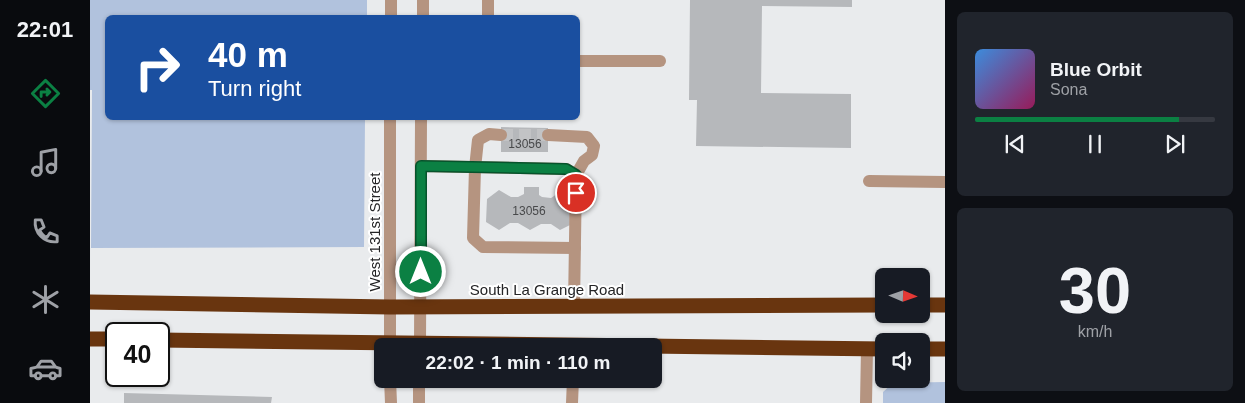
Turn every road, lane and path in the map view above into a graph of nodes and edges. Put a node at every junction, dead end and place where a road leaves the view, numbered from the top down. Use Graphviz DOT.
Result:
graph roads {
  1 [pos="392,0"];
  2 [pos="423,0"];
  3 [pos="488,0"];
  4 [pos="391,15"];
  5 [pos="423,15"];
  6 [pos="488,15"];
  7 [pos="580,61"];
  8 [pos="660,61"];
  9 [pos="390,120"];
  10 [pos="422,120"];
  11 [pos="501,135"];
  12 [pos="548,135"];
  13 [pos="421,166"];
  14 [pos="475,168"];
  15 [pos="576,175"];
  16 [pos="869,181"];
  17 [pos="945,182"];
  18 [pos="576,248"];
  19 [pos="90,302"];
  20 [pos="875,305"];
  21 [pos="930,305"];
  22 [pos="945,305"];
  23 [pos="574,306"];
  24 [pos="390,307"];
  25 [pos="420,307"];
  26 [pos="390,338"];
  27 [pos="420,338"];
  28 [pos="90,339"];
  29 [pos="105,339"];
  30 [pos="170,340"];
  31 [pos="374,344"];
  32 [pos="662,347"];
  33 [pos="930,349"];
  34 [pos="945,349"];
  35 [pos="867,350"];
  36 [pos="875,350"];
  37 [pos="390,388"];
  38 [pos="419,388"];
  39 [pos="573,388"];
  40 [pos="390,403"];
  41 [pos="419,403"];
  42 [pos="572,403"];
  43 [pos="866,403"];
  1 -- 4 [label="street"];
  2 -- 5 [label="street"];
  3 -- 6 [label="street"];
  7 -- 8 [label="street"];
  9 -- 24 [label="street, West 131st Street"];
  10 -- 13 [label="street"];
  11 -- 14 [label="street"];
  12 -- 15 [label="street"];
  13 -- 14 [label="street"];
  13 -- 25 [label="street"];
  14 -- 15 [label="street"];
  14 -- 18 [label="street"];
  15 -- 18 [label="street"];
  16 -- 17 [label="street"];
  18 -- 23 [label="street"];
  19 -- 24 [label="highway, South La Grange Road"];
  20 -- 23 [label="highway, South La Grange Road"];
  21 -- 22 [label="highway"];
  23 -- 25 [label="highway, South La Grange Road"];
  24 -- 25 [label="highway, South La Grange Road"];
  24 -- 26 [label="street, West 131st Street"];
  25 -- 27 [label="street"];
  28 -- 29 [label="highway"];
  30 -- 31 [label="highway"];
  32 -- 35 [label="highway"];
  33 -- 34 [label="highway"];
  35 -- 36 [label="highway"];
  35 -- 43 [label="street"];
  37 -- 40 [label="street"];
  38 -- 41 [label="street"];
  39 -- 42 [label="street"];
}
